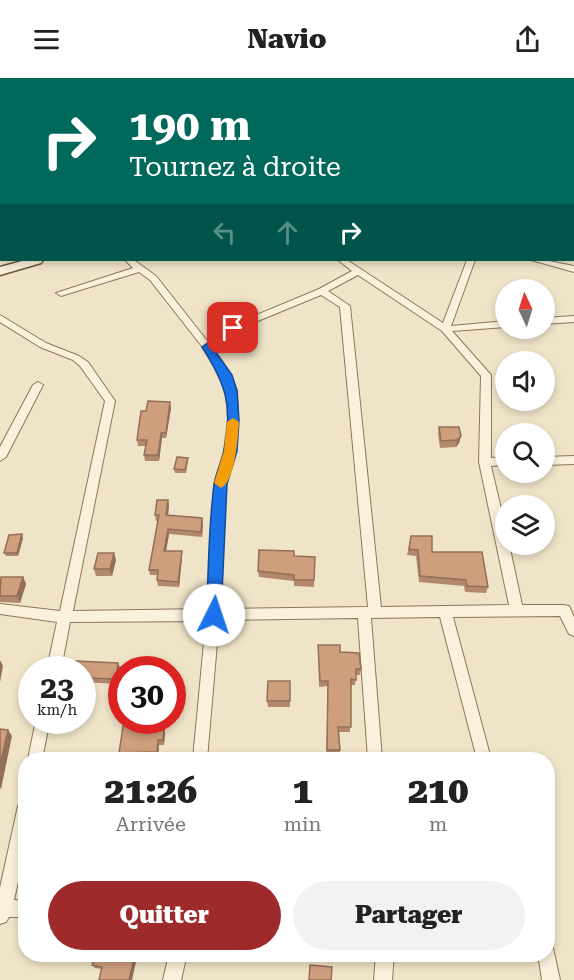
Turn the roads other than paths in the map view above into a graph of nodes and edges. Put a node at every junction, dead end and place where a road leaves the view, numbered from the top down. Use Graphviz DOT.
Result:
graph roads {
  1 [pos="34,261"];
  2 [pos="130,261"];
  3 [pos="343,261"];
  4 [pos="471,261"];
  5 [pos="539,261"];
  6 [pos="141,268"];
  7 [pos="574,269"];
  8 [pos="0,271"];
  9 [pos="358,271"];
  10 [pos="322,291"];
  11 [pos="61,293"];
  12 [pos="0,318"];
  13 [pos="574,319"];
  14 [pos="555,320"];
  15 [pos="495,325"];
  16 [pos="445,329"];
  17 [pos="207,347"];
  18 [pos="38,385"];
  19 [pos="0,457"];
  20 [pos="574,460"];
  21 [pos="555,461"];
  22 [pos="485,462"];
  23 [pos="495,462"];
  24 [pos="0,609"];
  25 [pos="517,611"];
  26 [pos="445,612"];
  27 [pos="370,613"];
  28 [pos="214,615"];
  29 [pos="65,617"];
  30 [pos="574,630"];
  31 [pos="57,656"];
  32 [pos="41,734"];
  33 [pos="37,752"];
  34 [pos="201,752"];
  35 [pos="375,752"];
  36 [pos="482,752"];
  37 [pos="18,841"];
  38 [pos="18,910"];
  39 [pos="2,912"];
  40 [pos="176,962"];
  41 [pos="384,962"];
  42 [pos="548,962"];
  43 [pos="172,980"];
  44 [pos="383,980"];
  45 [pos="551,980"];
  1 -- 8 [label="main road"];
  2 -- 6 [label="street"];
  3 -- 9 [label="street"];
  4 -- 16 [label="street"];
  5 -- 7 [label="street"];
  6 -- 11 [label="street"];
  6 -- 17 [label="street"];
  9 -- 10 [label="street"];
  9 -- 16 [label="street"];
  10 -- 17 [label="street"];
  10 -- 27 [label="street"];
  12 -- 29 [label="street"];
  13 -- 14 [label="street"];
  15 -- 16 [label="street"];
  16 -- 22 [label="street"];
  17 -- 28 [label="street"];
  18 -- 19 [label="street"];
  20 -- 21 [label="street"];
  22 -- 23 [label="street"];
  22 -- 25 [label="street"];
  24 -- 29 [label="street"];
  25 -- 26 [label="street"];
  25 -- 30 [label="street"];
  26 -- 27 [label="street"];
  26 -- 36 [label="street"];
  27 -- 28 [label="street"];
  27 -- 35 [label="street"];
  28 -- 29 [label="street"];
  28 -- 34 [label="street"];
  29 -- 31 [label="street"];
  32 -- 33 [label="street"];
  37 -- 39 [label="street"];
  38 -- 39 [label="street"];
  40 -- 43 [label="street"];
  41 -- 44 [label="street"];
  42 -- 45 [label="street"];
}
